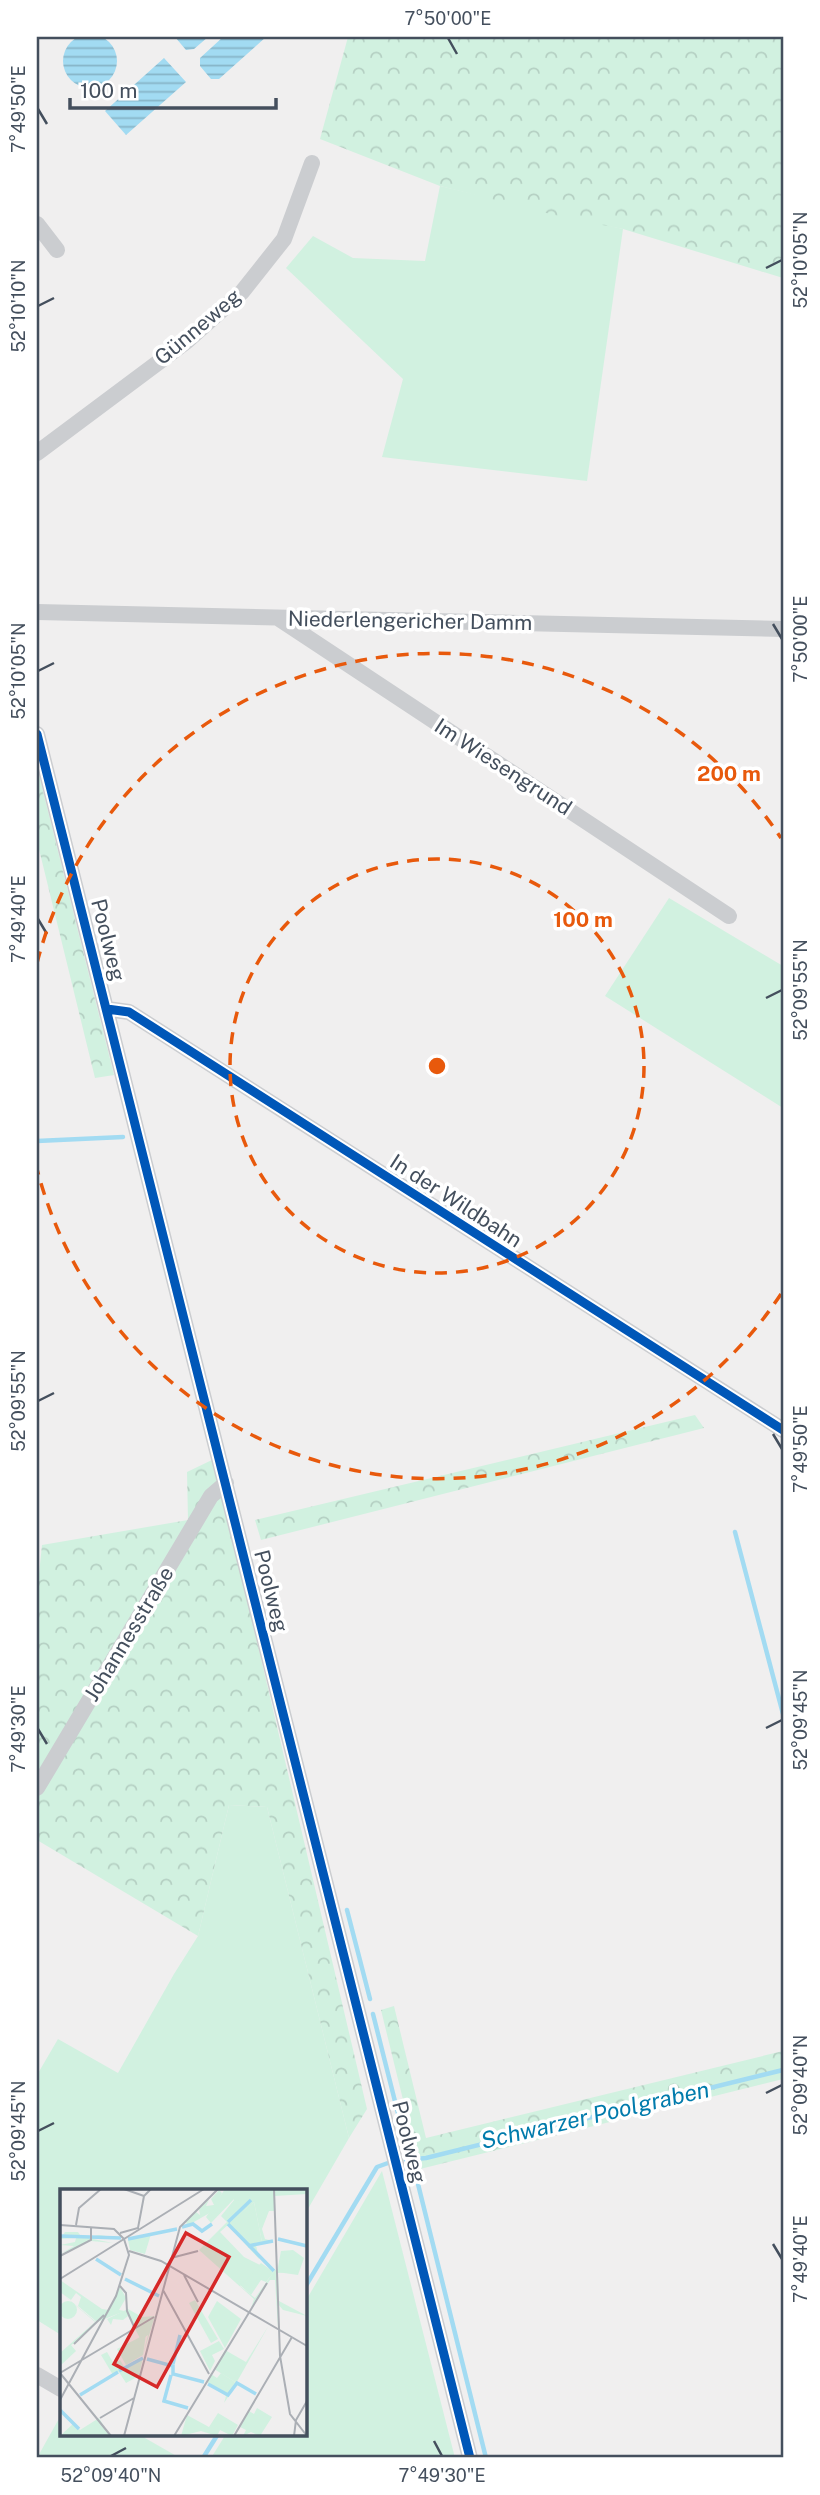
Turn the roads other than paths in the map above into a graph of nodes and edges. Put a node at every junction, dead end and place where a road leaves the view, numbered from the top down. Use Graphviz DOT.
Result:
graph roads {
  1 [pos="312,163"];
  2 [pos="37,224"];
  3 [pos="57,250"];
  4 [pos="37,453"];
  5 [pos="37,612"];
  6 [pos="278,618"];
  7 [pos="783,629"];
  8 [pos="37,734"];
  9 [pos="729,916"];
  10 [pos="107,1009"];
  11 [pos="783,1430"];
  12 [pos="226,1483"];
  13 [pos="37,1788"];
  14 [pos="37,2375"];
  15 [pos="60,2388"];
  16 [pos="470,2458"];
  1 -- 4 [label="street, Günneweg"];
  2 -- 3 [label="street"];
  5 -- 6 [label="street, Niederlengericher Damm"];
  6 -- 7 [label="street, Niederlengericher Damm"];
  6 -- 9 [label="street, Im Wiesengrund"];
  8 -- 10 [label="street, Poolweg"];
  10 -- 11 [label="street, In der Wildbahn"];
  10 -- 12 [label="street, Poolweg"];
  12 -- 13 [label="street, Johannesstraße"];
  12 -- 16 [label="street, Poolweg"];
  14 -- 15 [label="street"];
}
